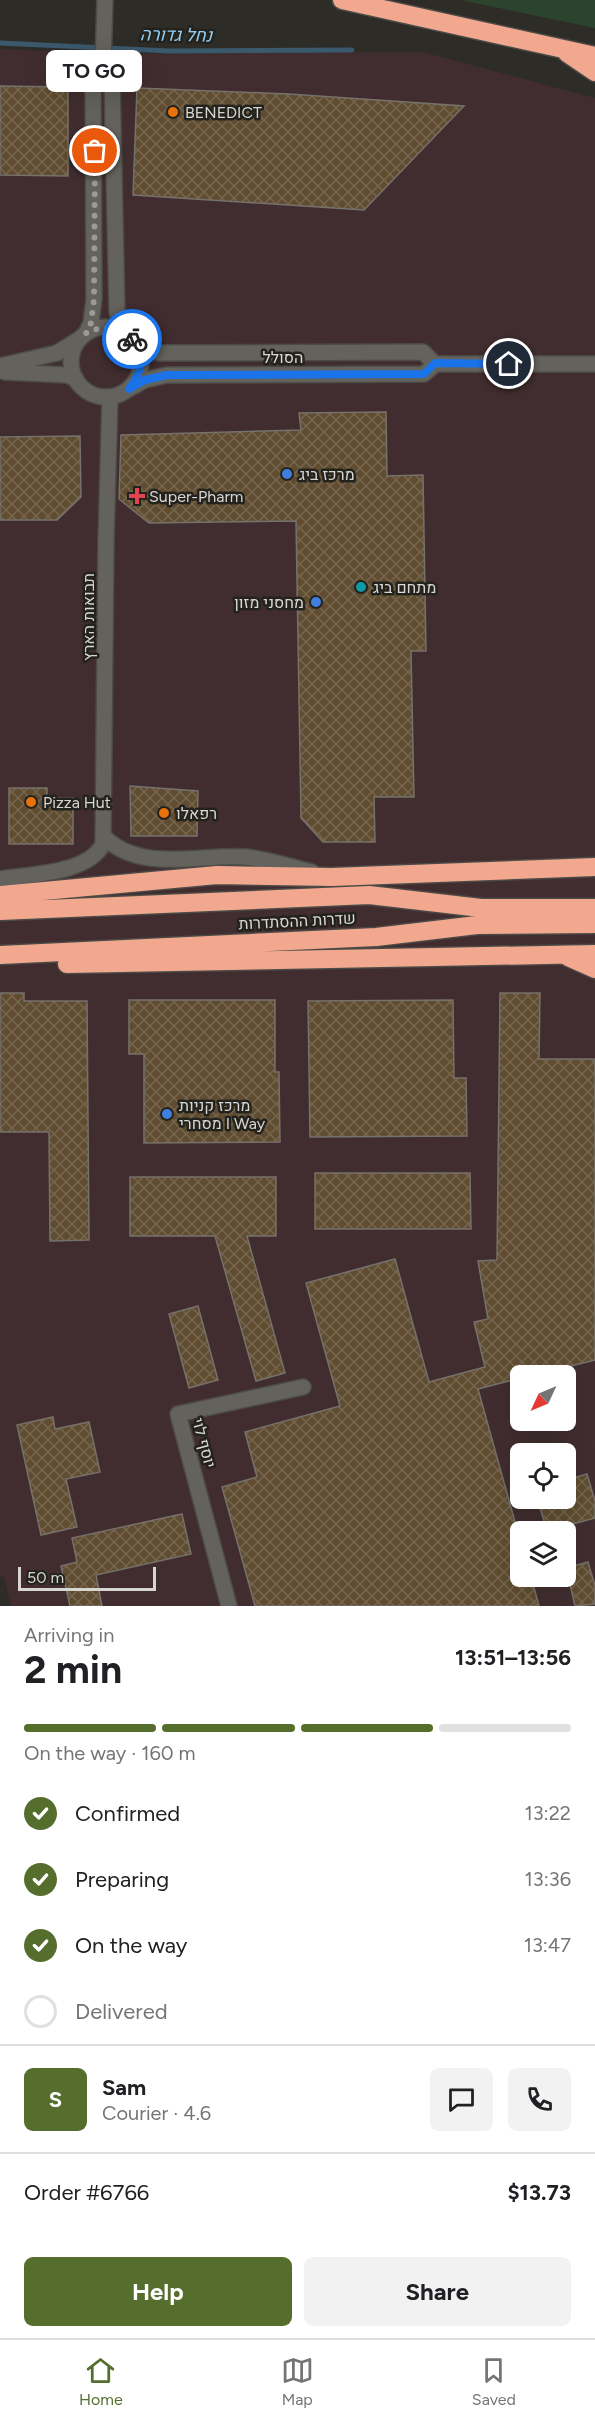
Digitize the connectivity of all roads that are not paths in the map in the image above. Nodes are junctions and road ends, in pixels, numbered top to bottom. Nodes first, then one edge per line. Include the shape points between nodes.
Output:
1 (105, 0) edge
2 (342, 0) edge
3 (556, 46) junction
4 (595, 56) edge
5 (103, 60) junction
6 (595, 72) edge
7 (82, 337) junction
8 (130, 338) junction
9 (435, 363) junction
10 (595, 364) edge
11 (0, 368) edge
12 (76, 379) junction
13 (129, 389) junction
14 (110, 397) junction
15 (104, 837) junction
16 (595, 854) edge
17 (595, 867) edge
18 (574, 868) junction
19 (332, 877) junction
20 (0, 879) edge
21 (0, 895) edge
22 (595, 908) edge
23 (0, 910) edge
24 (595, 924) edge
25 (557, 954) junction
26 (595, 954) edge
27 (0, 956) edge
28 (0, 963) edge
29 (595, 969) edge
30 (303, 1387) dead end
31 (229, 1606) edge

1 - 5 street
2 - 3 highway
3 - 4 highway
3 - 6 highway
5 - 7 street via 93,79 94,299 91,323
5 - 8 street via 112,79 117,312
7 - 8 street via 105,327
7 - 11 street via 57,353
7 - 12 street via 71,360
8 - 9 street, הסולל via 159,354 423,352
8 - 13 street via 141,362 140,372
9 - 10 street, הסולל
9 - 13 street, הסולל via 424,374 167,375
11 - 12 street via 5,372 67,375
12 - 14 street via 90,393
13 - 14 street
14 - 15 street, תבואות הארץ
15 - 19 street via 124,852 147,858 244,857
15 - 20 street via 97,854 86,862
16 - 18 highway
17 - 18 highway
18 - 19 highway
19 - 21 highway via 217,875
22 - 23 highway, שדרות ההסתדרות via 481,908 369,896
24 - 27 highway, שדרות ההסתדרות via 477,925 376,937
25 - 26 highway
25 - 28 highway
25 - 29 highway
30 - 31 street, יוסף לוי via 178,1414

